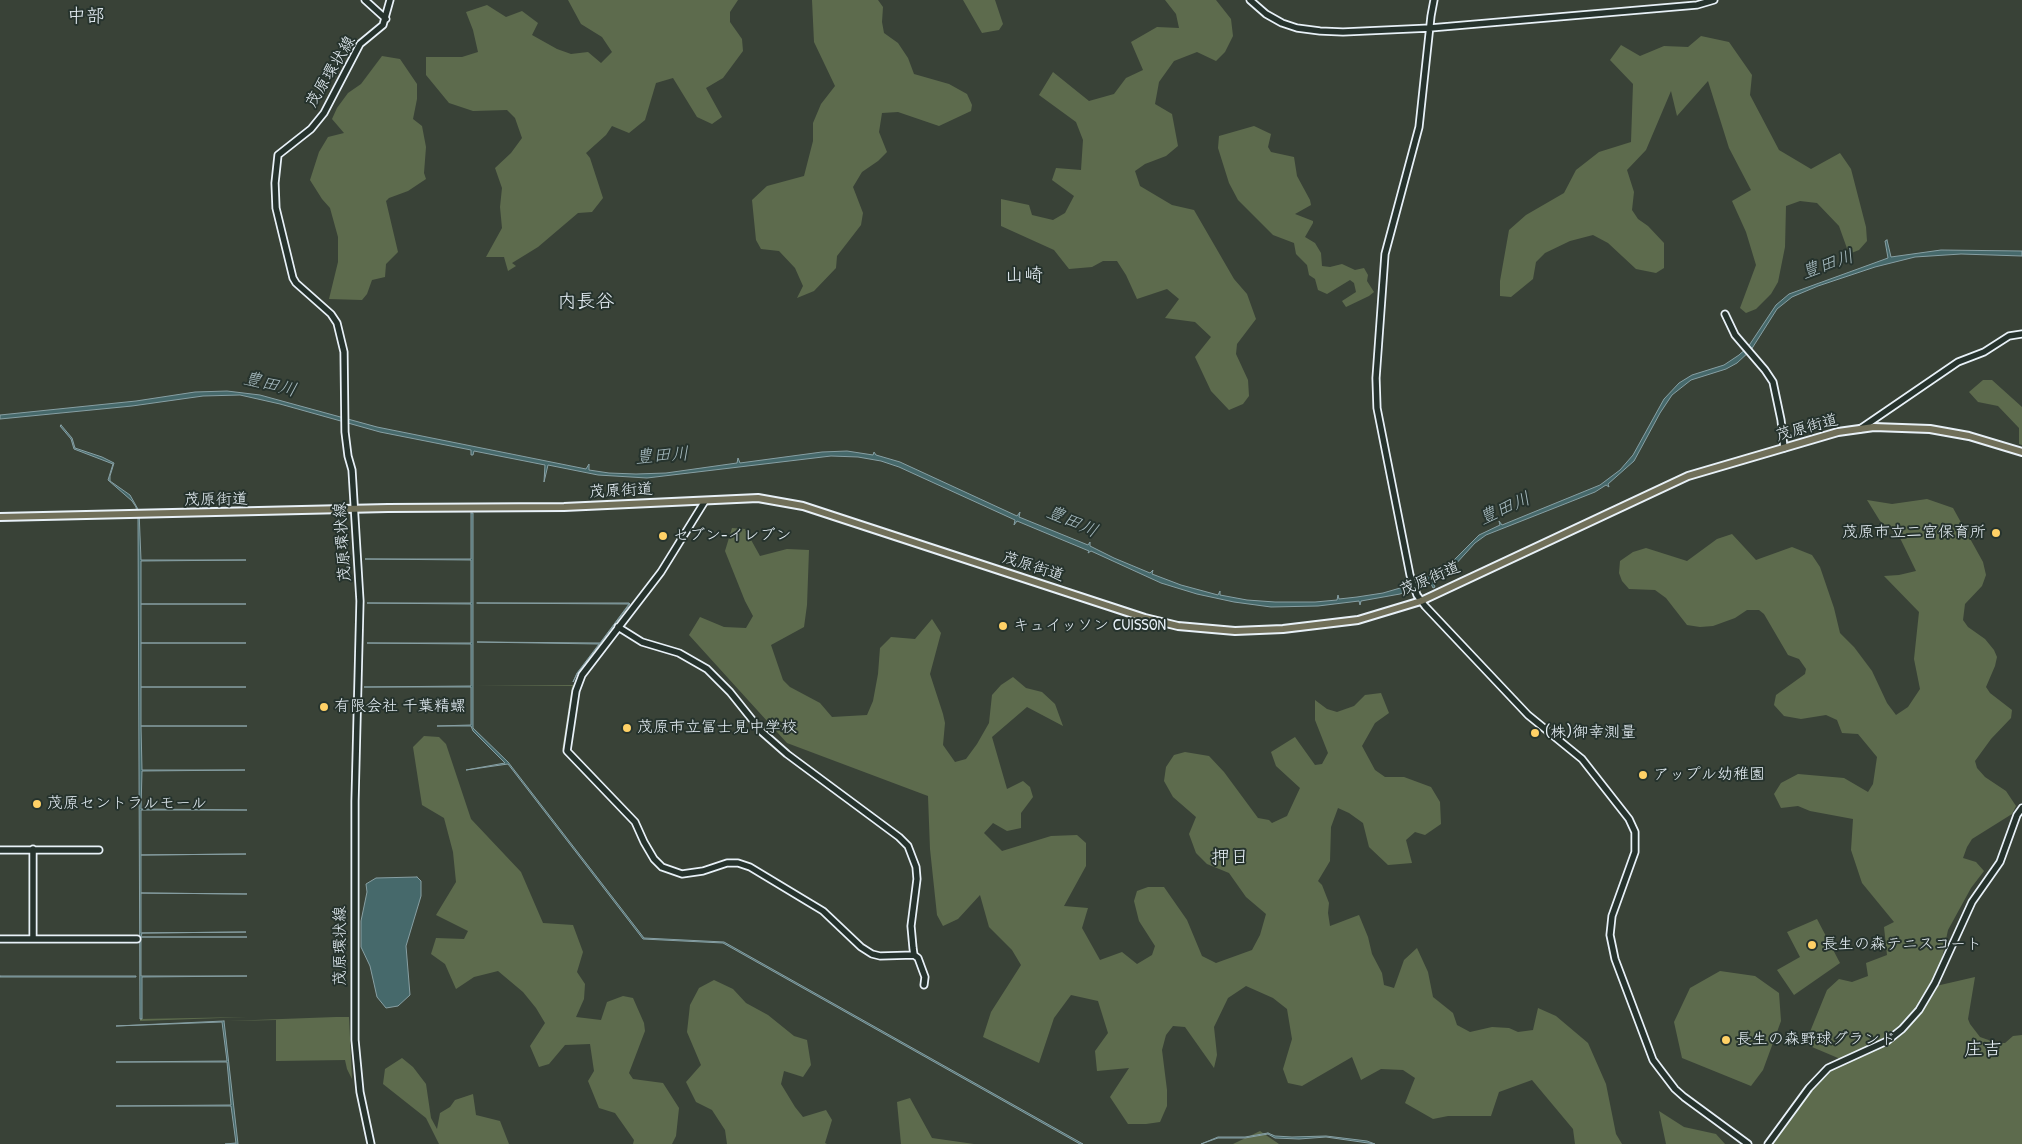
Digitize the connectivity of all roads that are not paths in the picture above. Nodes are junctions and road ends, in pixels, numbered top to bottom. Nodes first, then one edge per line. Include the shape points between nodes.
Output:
1 (365, 0) edge
2 (390, 0) edge
3 (1250, 0) edge
4 (1434, 0) edge
5 (1714, 0) edge
6 (386, 18) junction
7 (1430, 28) junction
8 (1725, 314) dead end
9 (2022, 334) edge
10 (1860, 429) junction
11 (1784, 448) junction
12 (2022, 452) edge
13 (705, 501) junction
14 (354, 510) junction
15 (0, 517) edge
16 (1419, 598) junction
17 (618, 627) junction
18 (2022, 808) edge
19 (33, 849) junction
20 (0, 850) edge
21 (99, 850) dead end
22 (0, 939) edge
23 (33, 939) junction
24 (137, 939) dead end
25 (914, 955) junction
26 (924, 985) dead end
27 (371, 1144) edge
28 (1748, 1144) edge
29 (1768, 1144) edge

1 - 6 street
2 - 6 street, 茂原環状線
3 - 7 street via 1266,14 1297,28 1343,32
4 - 7 street
5 - 7 street via 1697,5
6 - 14 street, 茂原環状線 via 383,25 360,44 324,113 278,156 274,183 276,208 296,284 337,323 344,352 345,431 352,470
7 - 16 street via 1419,127 1385,254 1376,378 1378,408 1410,575
8 - 11 street via 1741,344 1773,382
9 - 10 street via 2009,336 1984,352 1958,362
10 - 11 main road, 茂原街道
10 - 12 main road, 茂原街道 via 1930,429 1970,436
11 - 16 main road, 茂原街道 via 1688,476
13 - 14 main road, 茂原街道
13 - 16 main road, 茂原街道 via 758,498 803,506 1178,626 1235,632 1283,629 1358,620
13 - 17 street via 661,572
14 - 15 main road, 茂原街道
14 - 27 street, 茂原環状線 via 360,615 355,801 355,1040 360,1092
16 - 28 street via 1528,715 1582,759 1629,819 1634,832 1635,852 1612,916 1610,935 1615,959 1653,1060 1684,1097
17 - 25 street via 642,642 679,653 707,669 762,732 908,846 917,879 911,926
17 - 25 street via 588,665 578,684 567,750 636,822 654,859 662,867 682,874 727,863 750,867 823,911 861,948 872,954
18 - 29 street via 2000,862 1972,902 1919,1010 1887,1041 1828,1068 1808,1088
19 - 20 street
19 - 21 street
19 - 23 street
22 - 23 street
23 - 24 street
25 - 26 street via 925,977

